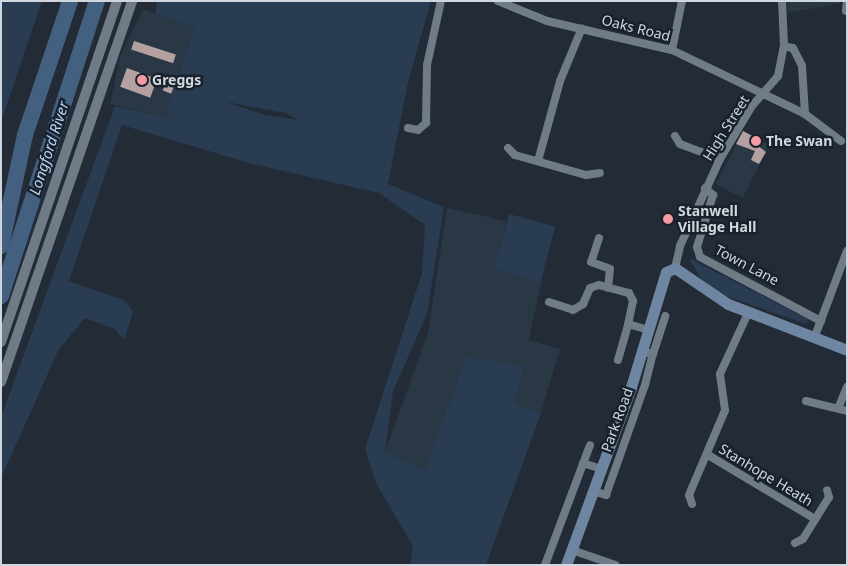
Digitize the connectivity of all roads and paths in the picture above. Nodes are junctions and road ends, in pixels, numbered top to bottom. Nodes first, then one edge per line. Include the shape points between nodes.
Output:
1 (117, 1) edge
2 (132, 1) edge
3 (441, 1) edge
4 (498, 1) edge
5 (682, 1) edge
6 (782, 1) edge
7 (847, 1) edge
8 (846, 11) edge
9 (582, 28) junction
10 (784, 46) junction
11 (672, 50) junction
12 (762, 95) junction
13 (805, 114) junction
14 (408, 128) dead end
15 (675, 136) dead end
16 (841, 141) dead end
17 (508, 148) dead end
18 (720, 159) junction
19 (538, 161) junction
20 (600, 173) dead end
21 (705, 188) junction
22 (599, 238) dead end
23 (847, 251) edge
24 (675, 268) junction
25 (608, 288) junction
26 (549, 302) dead end
27 (749, 311) junction
28 (665, 316) dead end
29 (821, 321) junction
30 (628, 324) junction
31 (646, 329) junction
32 (815, 336) junction
33 (1, 342) edge
34 (847, 350) edge
35 (641, 351) junction
36 (653, 354) junction
37 (618, 360) dead end
38 (1, 382) edge
39 (847, 387) edge
40 (806, 401) dead end
41 (839, 406) junction
42 (847, 411) edge
43 (590, 445) dead end
44 (708, 455) junction
45 (583, 463) junction
46 (602, 469) junction
47 (827, 490) dead end
48 (593, 491) junction
49 (692, 504) dead end
50 (815, 519) junction
51 (795, 543) dead end
52 (572, 550) junction
53 (545, 565) edge
54 (566, 565) edge
55 (615, 565) edge

1 - 33 street
2 - 38 street
3 - 14 street via 427,65 426,123 418,130
4 - 9 street, Oaks Road via 528,16
5 - 11 street
6 - 10 street, High Street
7 - 8 street
9 - 11 street, Oaks Road
9 - 19 street via 560,81
10 - 12 street, High Street via 778,76
10 - 13 street via 793,48 802,66
11 - 12 street, Oaks Road via 746,82
12 - 13 street, Oaks Road
12 - 18 street, High Street
13 - 16 street, Oaks Road
15 - 18 street via 680,144
17 - 19 street
18 - 21 street, High Street
19 - 20 street via 586,176
21 - 24 street, High Street via 680,246
21 - 29 street, Town Lane via 713,195 697,247 700,257
22 - 25 street via 591,262 610,269
23 - 29 street
24 - 27 main road via 712,295
24 - 31 main road, Park Road via 661,282
25 - 26 street via 590,288 584,304 573,310
25 - 30 street via 629,293 633,301
27 - 32 main road
27 - 44 street, Stanhope Heath via 720,374 725,410
28 - 36 street
29 - 32 street
30 - 31 street
30 - 37 street
31 - 35 main road, Park Road
32 - 34 main road
35 - 36 street
35 - 46 main road, Park Road
36 - 48 street, Park Road via 606,495
39 - 41 street
40 - 41 street
41 - 42 street
43 - 45 street, Park Road
44 - 49 street via 689,495
44 - 50 street, Stanhope Heath
45 - 46 street, Park Road
45 - 53 street, Park Road
46 - 48 main road, Park Road
47 - 50 street via 829,497
48 - 52 main road, Park Road
50 - 51 street via 803,539
52 - 54 main road, Park Road
52 - 55 street

